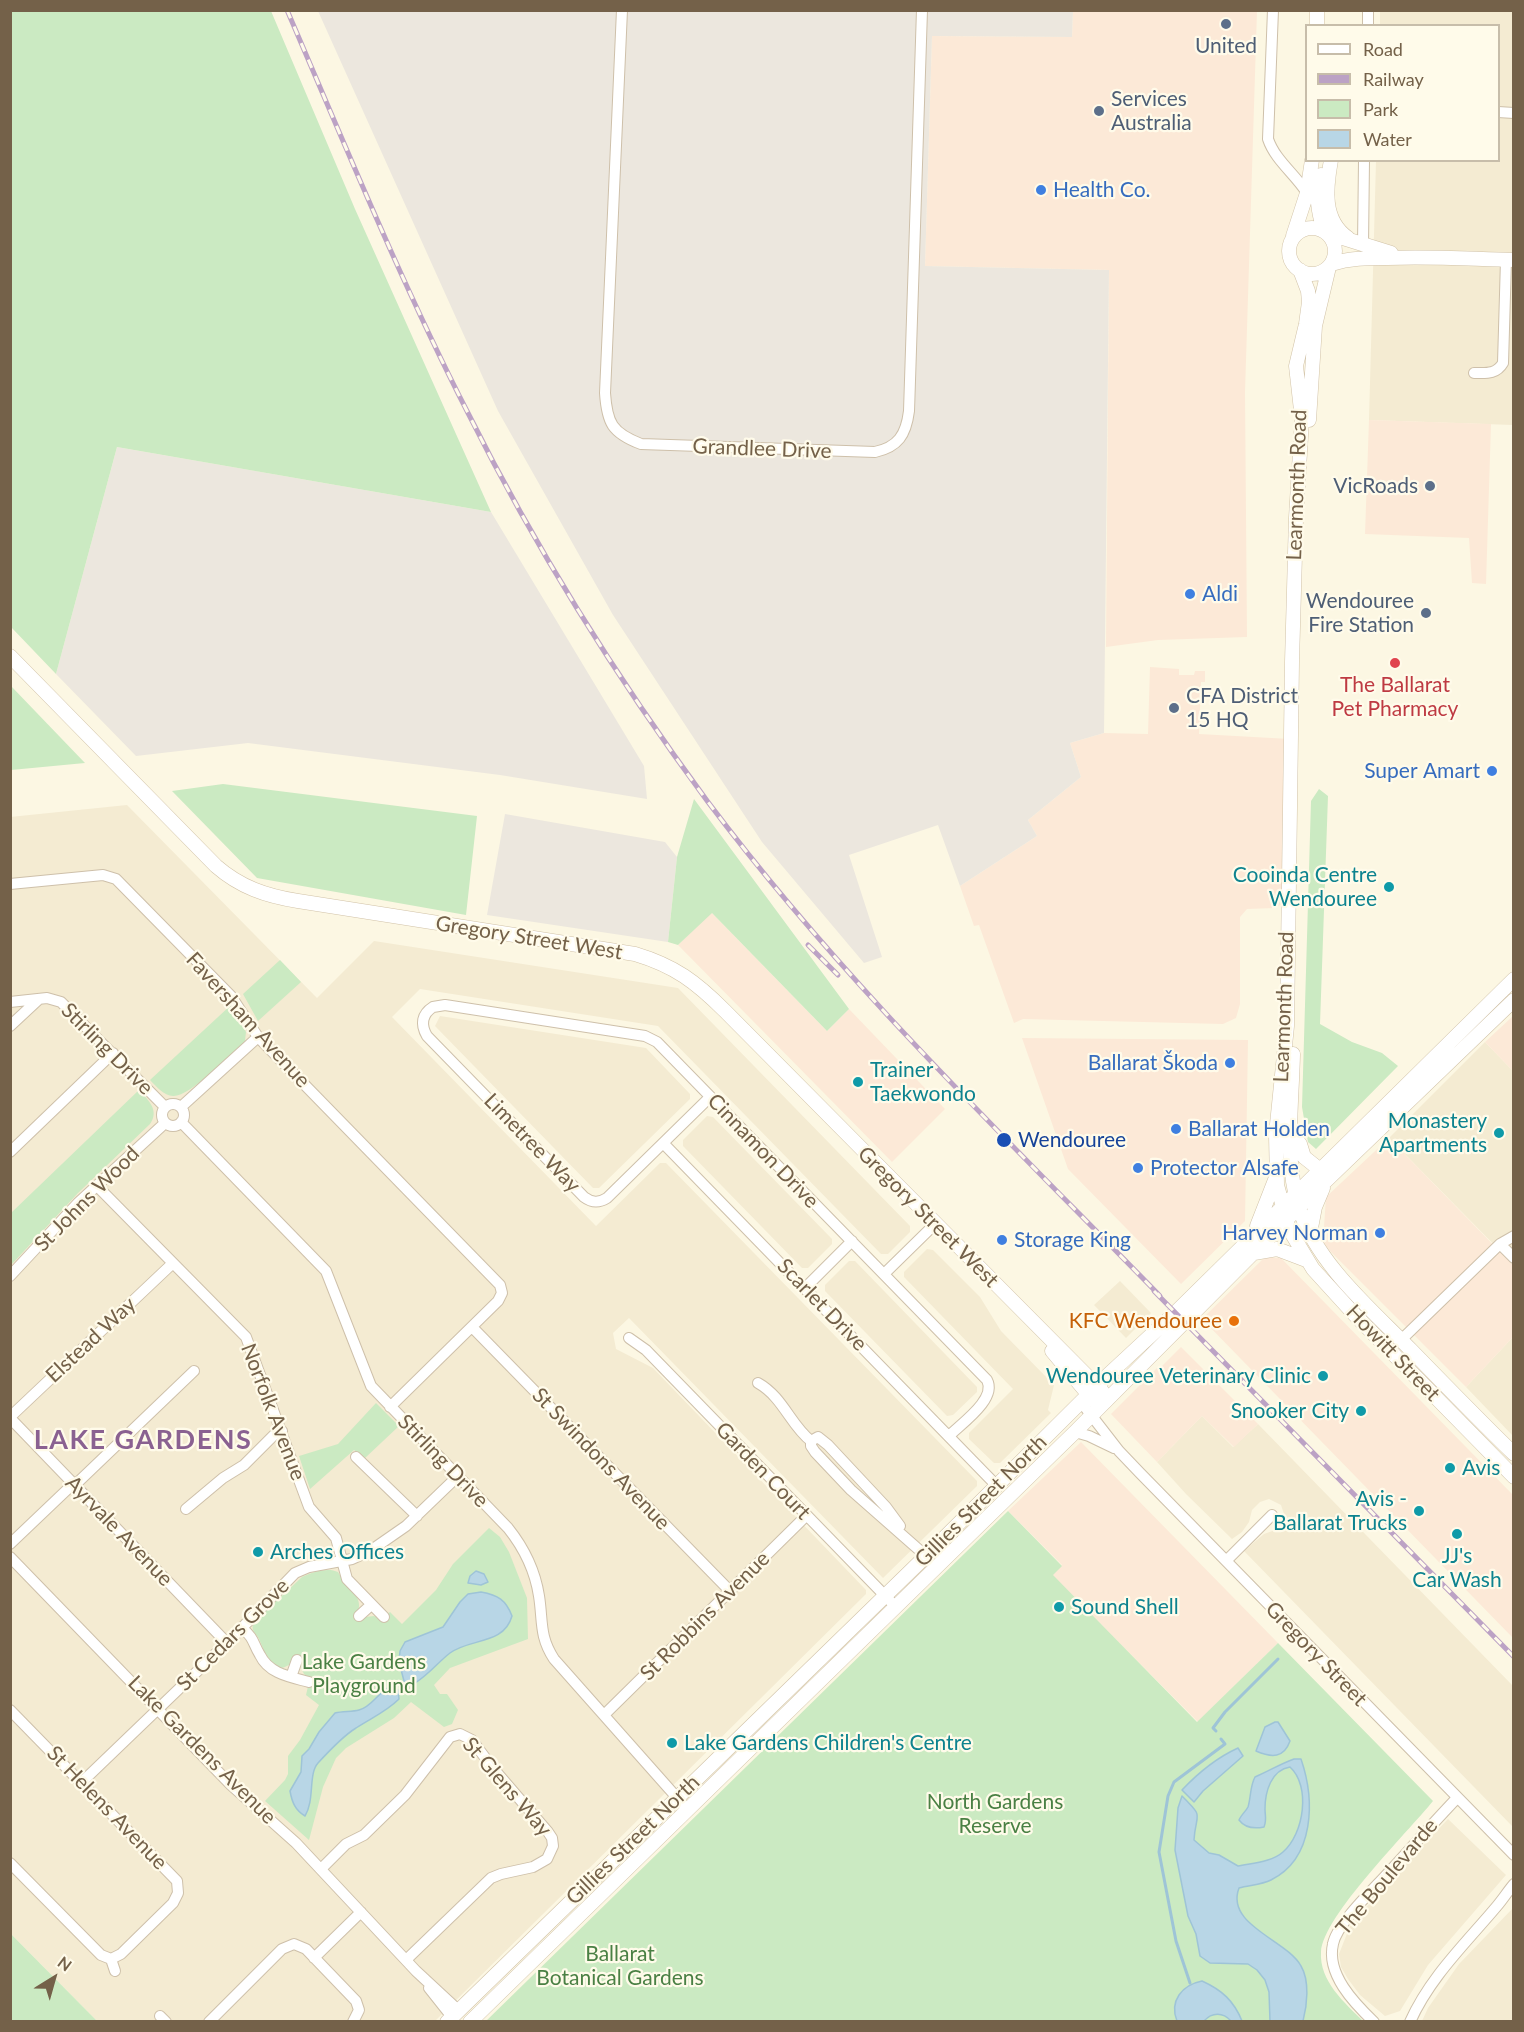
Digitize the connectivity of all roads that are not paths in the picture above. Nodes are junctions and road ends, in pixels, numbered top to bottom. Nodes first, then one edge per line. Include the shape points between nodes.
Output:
1 (622, 10) edge
2 (922, 10) edge
3 (1273, 10) edge
4 (1312, 162) edge
5 (1323, 162) edge
6 (1331, 162) edge
7 (1364, 162) edge
8 (1307, 193) junction
9 (1326, 232) junction
10 (1293, 236) junction
11 (1357, 242) junction
12 (1414, 257) junction
13 (1510, 260) edge
14 (1330, 265) junction
15 (1300, 270) junction
16 (1474, 373) dead end
17 (10, 656) edge
18 (1294, 748) junction
19 (10, 884) edge
20 (1291, 921) junction
21 (1514, 979) edge
22 (39, 999) junction
23 (1514, 1000) edge
24 (10, 1002) edge
25 (425, 1015) joint
26 (10, 1026) edge
27 (258, 1037) junction
28 (113, 1053) junction
29 (710, 1097) junction
30 (165, 1107) junction
31 (181, 1107) junction
32 (181, 1122) junction
33 (165, 1123) junction
34 (1291, 1134) junction
35 (663, 1143) junction
36 (10, 1152) edge
37 (1323, 1175) junction
38 (1276, 1178) junction
39 (97, 1186) junction
40 (1295, 1193) junction
41 (1282, 1206) junction
42 (1299, 1207) junction
43 (1286, 1221) junction
44 (935, 1224) junction
45 (1255, 1232) junction
46 (1310, 1233) junction
47 (1514, 1236) edge
48 (852, 1241) junction
49 (1500, 1244) junction
50 (1253, 1253) junction
51 (1514, 1258) edge
52 (1306, 1260) junction
53 (173, 1263) junction
54 (884, 1274) junction
55 (10, 1276) edge
56 (805, 1288) junction
57 (472, 1327) junction
58 (629, 1338) dead end
59 (1401, 1340) junction
60 (1390, 1351) junction
61 (194, 1371) dead end
62 (758, 1383) dead end
63 (1089, 1394) junction
64 (390, 1407) junction
65 (1100, 1407) junction
66 (10, 1418) edge
67 (282, 1431) junction
68 (1074, 1432) junction
69 (1491, 1432) junction
70 (949, 1436) junction
71 (811, 1441) junction
72 (1480, 1443) junction
73 (828, 1445) junction
74 (1119, 1451) junction
75 (1514, 1454) edge
76 (818, 1455) junction
77 (356, 1457) dead end
78 (981, 1468) junction
79 (1009, 1474) junction
80 (458, 1476) junction
81 (858, 1476) junction
82 (1514, 1477) edge
83 (74, 1484) junction
84 (847, 1486) junction
85 (997, 1486) junction
86 (186, 1509) dead end
87 (1272, 1515) dead end
88 (417, 1516) junction
89 (806, 1516) junction
90 (913, 1543) junction
91 (10, 1544) edge
92 (926, 1556) junction
93 (10, 1557) edge
94 (1226, 1561) junction
95 (342, 1562) junction
96 (730, 1591) junction
97 (885, 1596) junction
98 (371, 1605) junction
99 (895, 1606) junction
100 (359, 1617) dead end
101 (384, 1617) dead end
102 (242, 1628) junction
103 (227, 1643) junction
104 (297, 1660) dead end
105 (291, 1677) junction
106 (309, 1682) dead end
107 (159, 1709) junction
108 (10, 1710) edge
109 (604, 1715) junction
110 (82, 1782) junction
111 (677, 1797) junction
112 (1456, 1797) junction
113 (687, 1809) junction
114 (1514, 1855) edge
115 (10, 1863) edge
116 (321, 1869) junction
117 (1514, 1884) edge
118 (1514, 1891) edge
119 (1498, 1905) junction
120 (361, 1912) junction
121 (314, 1958) junction
122 (111, 1959) junction
123 (406, 1960) junction
124 (115, 1971) dead end
125 (456, 2018) edge
126 (209, 2022) edge
127 (353, 2022) edge
128 (470, 2022) edge
129 (1374, 2022) edge
130 (1410, 2022) edge

1 - 2 street, Grandlee Drive via 606,393 610,423 621,435 641,444 875,452 896,444 906,427 909,411
3 - 8 street via 1268,139
4 - 8 main road
5 - 9 main road via 1316,190 1318,212
6 - 11 main road via 1328,207 1339,230
7 - 11 street
8 - 10 main road
9 - 10 main road via 1308,228
9 - 11 main road
9 - 14 main road via 1335,246
10 - 15 main road via 1290,256
11 - 12 main road
12 - 13 main road
12 - 14 main road via 1355,258
13 - 16 street via 1503,363 1493,372
14 - 15 main road via 1316,273
14 - 18 main road, Learmonth Road via 1315,326 1306,438
15 - 18 main road, Learmonth Road via 1309,302 1296,366 1302,420 1296,518
17 - 44 main road, Gregory Street West via 216,866 255,891 298,902 635,954 677,970 706,992
18 - 20 main road, Learmonth Road
19 - 27 street, Faversham Avenue via 103,875 114,878 227,992
20 - 34 main road, Learmonth Road
20 - 38 main road, Learmonth Road
21 - 37 main road, Gillies Street North
22 - 24 street, Stirling Drive
22 - 26 street
22 - 28 street, Stirling Drive via 63,1003
23 - 37 main road, Gillies Street North
25 - 29 street, Cinnamon Drive via 433,1006 445,1005 645,1036 657,1042
25 - 35 street, Limetree Way via 423,1027 427,1036 587,1199 605,1199
27 - 31 street
27 - 57 street, Faversham Avenue via 495,1280 502,1291 499,1300
28 - 30 street, Stirling Drive
28 - 36 street
29 - 35 street, Limetree Way
29 - 48 street, Cinnamon Drive
30 - 31 street
30 - 33 street
31 - 32 street
32 - 33 street via 171,1126
32 - 64 street, Stirling Drive via 326,1271 368,1381
33 - 39 street, St Johns Wood
34 - 37 main road via 1304,1156
34 - 40 main road, Learmonth Road
35 - 56 street, Scarlet Drive
37 - 40 main road, Gillies Street North
37 - 42 main road, Gillies Street North
37 - 46 main road
38 - 41 main road, Learmonth Road
38 - 45 main road
39 - 53 street, Norfolk Avenue
39 - 55 street, St Johns Wood
40 - 41 main road, Gillies Street North
40 - 42 main road, Learmonth Road
41 - 43 main road, Learmonth Road
41 - 45 main road, Gillies Street North
42 - 43 main road, Gillies Street North
42 - 46 main road, Howitt Street
43 - 50 main road, Gillies Street North
43 - 52 main road, Howitt Street
44 - 54 street
44 - 63 main road, Gregory Street West via 1008,1298
45 - 63 main road, Gillies Street North
46 - 59 main road, Howitt Street via 1323,1256
47 - 49 street
48 - 54 street, Cinnamon Drive
48 - 56 street
49 - 51 street
49 - 59 street
50 - 52 main road via 1277,1249
50 - 65 main road, Gillies Street North
52 - 60 main road, Howitt Street
53 - 66 street, Elstead Way
53 - 67 street, Norfolk Avenue via 246,1337
54 - 70 street, Cinnamon Drive via 988,1382 987,1398
56 - 70 street, Scarlet Drive
57 - 64 street
57 - 96 street, St Swindons Avenue
58 - 89 street, Garden Court via 646,1350
59 - 60 main road
59 - 69 main road, Howitt Street
60 - 72 main road, Howitt Street
61 - 83 street
62 - 71 street via 774,1395
63 - 65 main road, Gregory Street West
63 - 79 main road, Gillies Street North
64 - 80 street, Stirling Drive
65 - 68 main road, Gillies Street North
65 - 74 street, Gregory Street
66 - 83 street, Ayrvale Avenue
67 - 86 street
67 - 95 street, Norfolk Avenue via 309,1507 336,1538
68 - 74 street, Gregory Street
68 - 99 main road, Gillies Street North
69 - 72 main road
69 - 75 main road, Howitt Street
70 - 78 street, Scarlet Drive
71 - 73 street via 818,1437
71 - 76 street
72 - 82 main road, Howitt Street
73 - 76 street
73 - 81 street
74 - 94 street, Gregory Street
76 - 84 street
77 - 88 street
78 - 79 street via 993,1474
78 - 85 street, Scarlet Drive
79 - 85 main road, Gillies Street North
80 - 88 street, St Cedars Grove
80 - 109 street, Stirling Drive via 522,1547 537,1583 546,1646
81 - 84 street
81 - 90 street
83 - 91 street
83 - 103 street, Ayrvale Avenue
84 - 90 street
85 - 92 main road, Gillies Street North
87 - 94 street
88 - 95 street, St Cedars Grove via 370,1551
89 - 96 street, St Robbins Avenue
89 - 97 street, Garden Court
90 - 92 street
92 - 97 main road, Gillies Street North
93 - 107 street, Lake Gardens Avenue
94 - 112 street, Gregory Street
95 - 98 street, Norfolk Avenue via 347,1579
95 - 102 street, St Cedars Grove via 295,1573
96 - 109 street, St Robbins Avenue
97 - 99 street, Garden Court
97 - 111 main road, Gillies Street North
98 - 100 street
98 - 101 street, Norfolk Avenue
99 - 113 main road, Gillies Street North
102 - 103 street, St Cedars Grove
102 - 105 street via 252,1637 267,1665
103 - 107 street, St Cedars Grove
104 - 105 street
105 - 106 street
107 - 110 street, St Cedars Grove
107 - 116 street, Lake Gardens Avenue via 242,1796
108 - 110 street, St Helens Avenue
109 - 111 street, Stirling Drive
110 - 122 street, St Helens Avenue via 172,1875 178,1886 173,1903
111 - 113 street, Stirling Drive
111 - 125 main road, Gillies Street North
112 - 114 street, Gregory Street
112 - 129 street, The Boulevarde via 1335,1936 1335,1971
113 - 128 main road, Gillies Street North
115 - 122 street via 100,1955
116 - 120 street, Lake Gardens Avenue
116 - 123 street, St Glens Way via 405,1795 449,1738 460,1734 472,1740 548,1832 552,1849 537,1866 491,1878
117 - 119 street
118 - 119 street
119 - 130 street via 1445,1966
120 - 121 street
120 - 123 street, Lake Gardens Avenue
121 - 126 street via 298,1945 286,1947
121 - 127 street via 357,2004 358,2015
122 - 124 street
123 - 125 street, Lake Gardens Avenue

